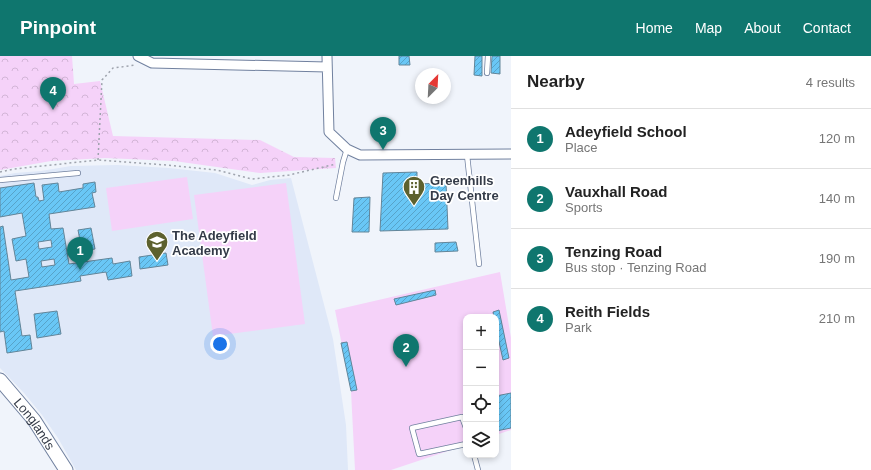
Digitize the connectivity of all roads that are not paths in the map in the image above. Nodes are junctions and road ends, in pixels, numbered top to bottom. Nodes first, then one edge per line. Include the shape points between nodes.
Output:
1 (138, 56) edge
2 (327, 56) edge
3 (488, 56) edge
4 (327, 67) junction
5 (487, 73) dead end
6 (347, 149) junction
7 (511, 154) edge
8 (467, 155) junction
9 (78, 173) dead end
10 (0, 180) edge
11 (336, 198) dead end
12 (479, 264) dead end
13 (0, 380) edge
14 (464, 422) edge
15 (463, 445) edge
16 (475, 458) edge
17 (66, 470) edge
18 (478, 470) edge

1 - 4 street via 152,63
2 - 4 street
3 - 5 lane
4 - 6 street via 329,132
6 - 8 street via 360,155
6 - 11 lane
7 - 8 street
8 - 12 lane
9 - 10 lane
13 - 17 street, Longlands via 34,420
14 - 15 lane via 462,417 412,428 419,454
16 - 18 lane

